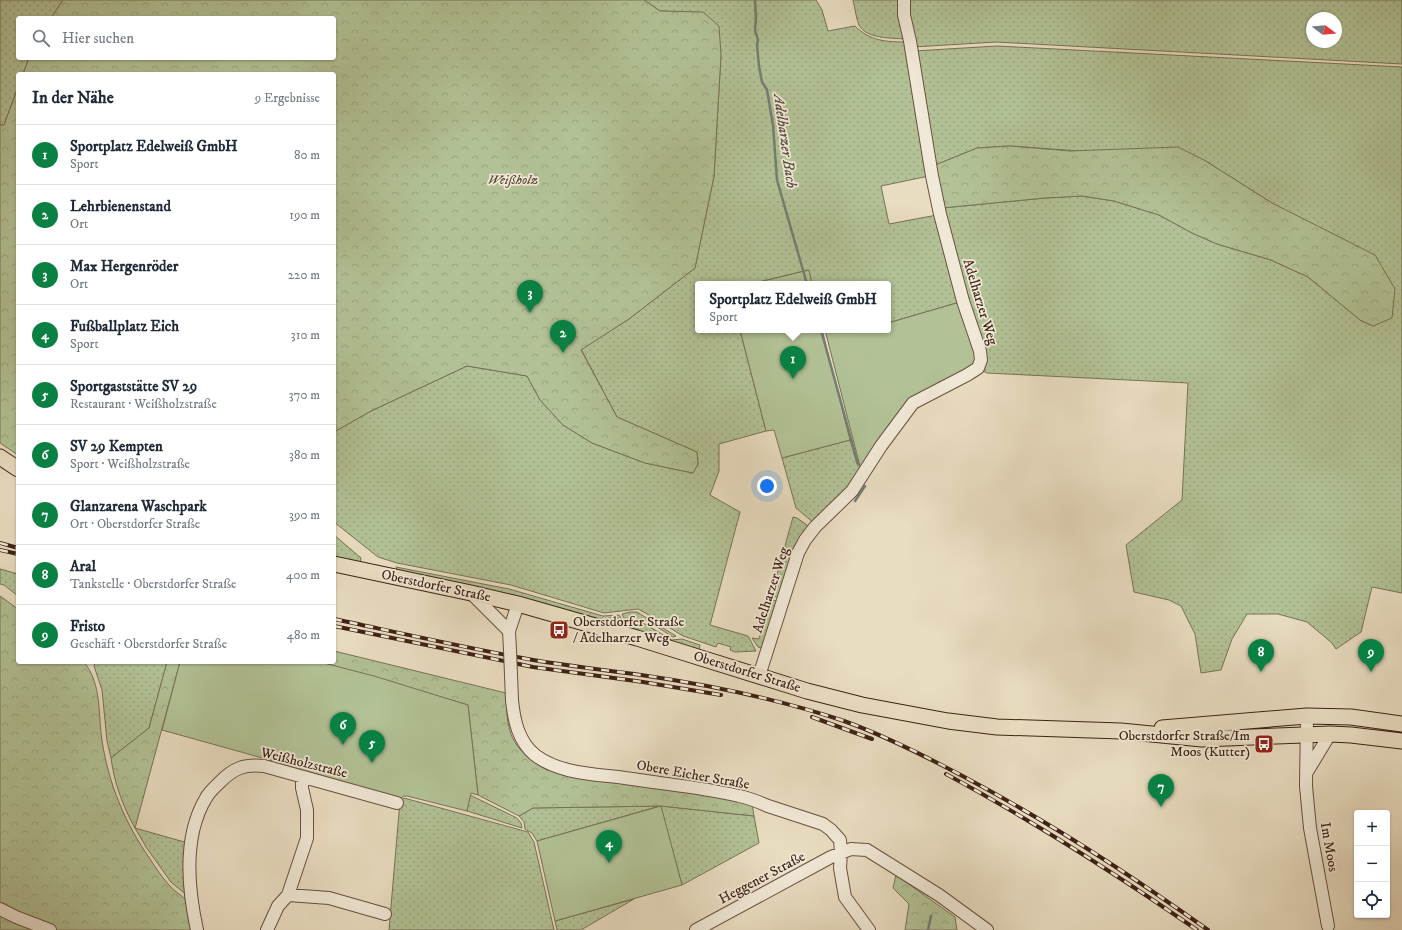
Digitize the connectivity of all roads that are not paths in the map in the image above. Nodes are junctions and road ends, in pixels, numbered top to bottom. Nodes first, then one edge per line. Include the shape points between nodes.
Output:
1 (904, 0) edge
2 (0, 457) edge
3 (16, 468) edge
4 (336, 564) edge
5 (472, 593) junction
6 (518, 604) junction
7 (509, 631) junction
8 (759, 676) junction
9 (1307, 716) junction
10 (1402, 724) edge
11 (1121, 731) junction
12 (1330, 734) junction
13 (1306, 736) junction
14 (1402, 741) edge
15 (1306, 773) junction
16 (302, 777) junction
17 (397, 803) dead end
18 (841, 852) junction
19 (288, 895) junction
20 (0, 909) edge
21 (385, 914) dead end
22 (1328, 926) dead end
23 (50, 930) edge
24 (197, 930) edge
25 (268, 930) edge
26 (696, 930) edge
27 (869, 930) edge
28 (987, 930) edge

1 - 8 street, Adelharzer Weg via 904,15 940,214 981,360 978,368 967,375 913,403 852,491 814,527 798,553
2 - 3 main road
4 - 5 main road, Oberstdorfer Straße
5 - 6 main road, Oberstdorfer Straße
5 - 7 street
6 - 7 street, Obere Eicher Straße
6 - 8 main road, Oberstdorfer Straße
7 - 18 street, Obere Eicher Straße, bridge via 514,722 527,748 549,764 577,772 740,796 823,824 840,840
8 - 11 main road, Oberstdorfer Straße via 862,705 963,723 997,727
9 - 10 main road, Oberstdorfer Straße via 1351,717
9 - 11 main road, Oberstdorfer Straße
9 - 13 street, Im Moos
11 - 13 main road, Oberstdorfer Straße via 1202,739
12 - 13 main road, Oberstdorfer Straße
12 - 14 main road, Oberstdorfer Straße
12 - 15 street
13 - 15 street, Im Moos
15 - 22 street, Im Moos via 1310,828
16 - 17 street, Weißholzstraße
16 - 19 street via 307,810 307,838
16 - 24 street, Weißholzstraße via 251,764 225,776 206,797 193,828 190,846 190,878
18 - 26 street, Heggener Straße
18 - 27 street, Obere Eicher Straße via 840,868 845,897
18 - 28 street via 851,848 867,850 939,895
19 - 21 street via 325,897
19 - 25 street via 278,906
20 - 23 street

